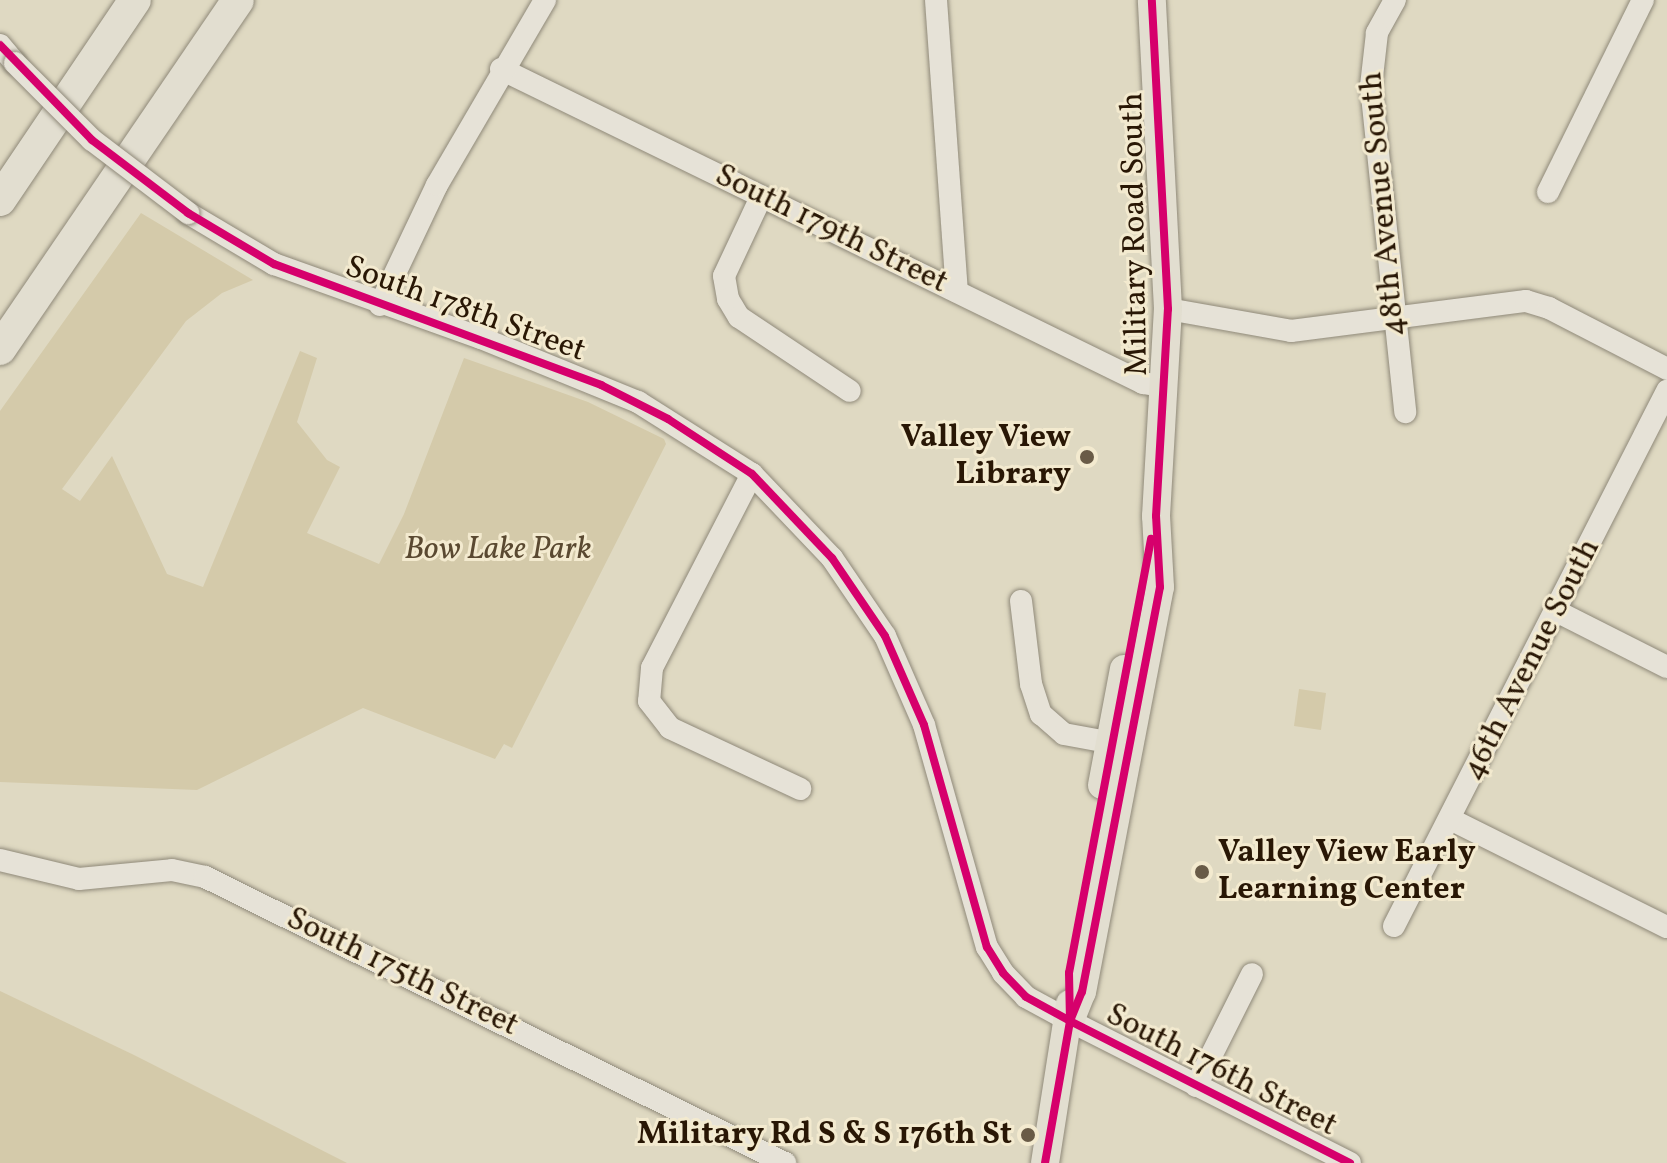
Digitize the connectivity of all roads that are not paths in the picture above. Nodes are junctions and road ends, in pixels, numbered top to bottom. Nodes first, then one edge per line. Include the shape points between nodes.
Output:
1 (135, 0) edge
2 (238, 0) edge
3 (545, 0) edge
4 (936, 0) edge
5 (1152, 0) edge
6 (1395, 0) edge
7 (1643, 0) edge
8 (0, 45) edge
9 (501, 69) junction
10 (1548, 192) dead end
11 (761, 197) junction
12 (0, 200) edge
13 (957, 291) junction
14 (380, 305) junction
15 (1168, 309) junction
16 (1392, 315) junction
17 (0, 349) edge
18 (1667, 369) edge
19 (1163, 386) junction
20 (850, 391) dead end
21 (1667, 391) edge
22 (1405, 412) dead end
23 (752, 474) junction
24 (1021, 601) dead end
25 (1556, 611) junction
26 (1667, 667) edge
27 (1119, 744) junction
28 (800, 789) dead end
29 (1452, 820) junction
30 (0, 860) edge
31 (1394, 926) dead end
32 (1667, 927) edge
33 (1252, 974) dead end
34 (1070, 1021) junction
35 (1196, 1086) junction
36 (785, 1163) edge
37 (1045, 1163) edge
38 (1350, 1163) edge

1 - 12 highway
2 - 17 highway
3 - 9 street
4 - 13 street
5 - 15 main road, Military Road South
6 - 16 street, 48th Avenue South via 1377,33 1371,86
7 - 10 street
8 - 14 street, South 178th Street, bridge via 92,140 188,213 274,264
9 - 11 street, South 179th Street
9 - 14 street
11 - 13 street, South 179th Street
11 - 20 street via 724,276 728,299 739,317
13 - 19 street, South 179th Street via 1143,383
14 - 23 street, South 178th Street via 601,385 668,419
15 - 16 street via 1291,331 1363,325
15 - 19 main road, Military Road South
16 - 18 street via 1526,301
16 - 22 street, 48th Avenue South
19 - 27 main road, Military Road South via 1156,516 1160,587
21 - 25 street, 46th Avenue South
23 - 28 street via 652,668 649,701 670,728
23 - 34 street, South 178th Street via 832,558 885,636 924,725 987,947 1026,997
24 - 27 street via 1031,684 1041,714 1064,734
25 - 26 street
25 - 29 street, 46th Avenue South
27 - 34 main road, Military Road South via 1082,992
29 - 31 street, 46th Avenue South
29 - 32 street
30 - 36 street, South 175th Street via 79,879 172,870 205,877
33 - 35 street
34 - 35 street, South 176th Street
34 - 37 main road, Military Road South
35 - 38 street, South 176th Street

